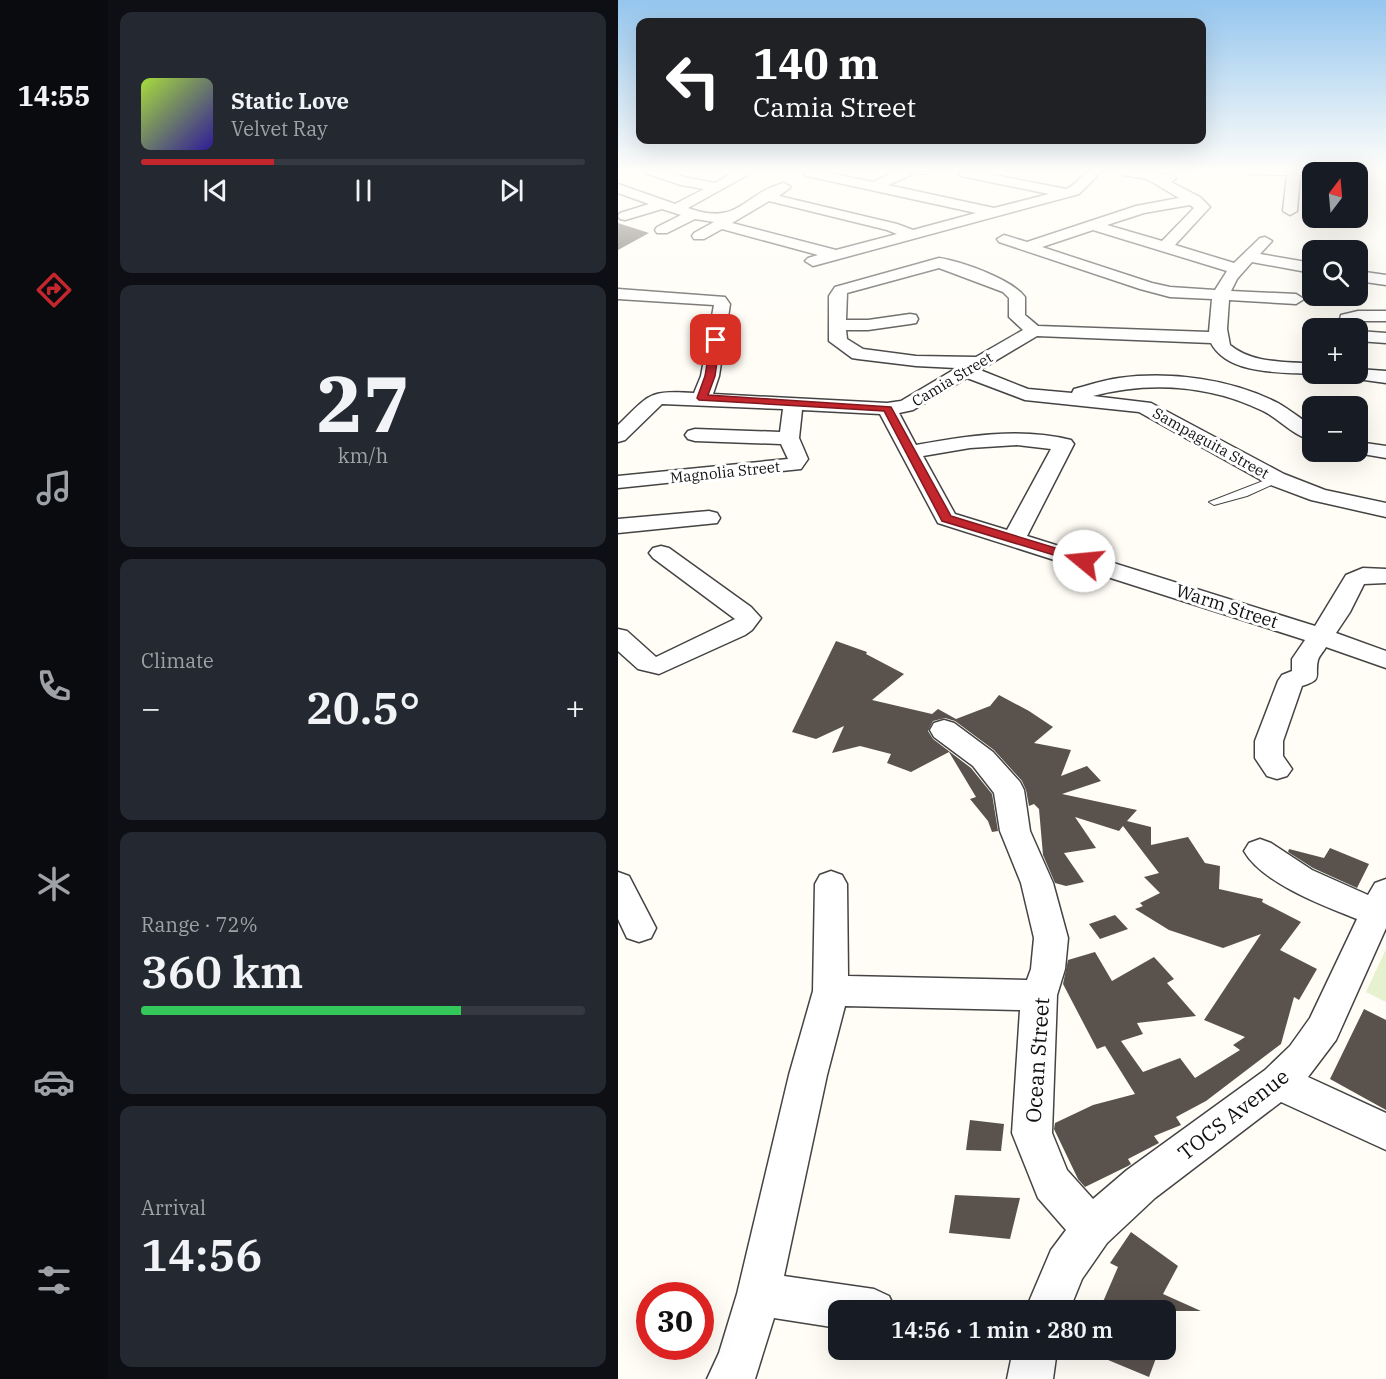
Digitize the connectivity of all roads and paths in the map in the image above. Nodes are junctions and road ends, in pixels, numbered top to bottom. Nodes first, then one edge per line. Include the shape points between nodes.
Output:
1 (702, 234) edge
2 (767, 234) edge
3 (1065, 234) edge
4 (1124, 234) edge
5 (1177, 234) edge
6 (913, 235) edge
7 (699, 236) dead end
8 (1004, 238) dead end
9 (1265, 241) dead end
10 (1029, 246) junction
11 (1165, 247) junction
12 (836, 255) junction
13 (813, 261) dead end
14 (1243, 263) junction
15 (1302, 267) edge
16 (1368, 277) edge
17 (1386, 280) edge
18 (618, 294) edge
19 (1220, 294) junction
20 (1296, 299) dead end
21 (1386, 316) edge
22 (1355, 318) edge
23 (910, 319) dead end
24 (839, 325) junction
25 (1034, 331) junction
26 (1368, 337) edge
27 (1218, 338) junction
28 (1386, 339) edge
29 (972, 366) junction
30 (1302, 368) edge
31 (1368, 375) edge
32 (1386, 376) edge
33 (702, 398) junction
34 (1061, 398) junction
35 (793, 404) junction
36 (887, 409) junction
37 (1302, 429) edge
38 (695, 435) dead end
39 (618, 436) edge
40 (789, 438) junction
41 (1368, 449) edge
42 (909, 452) junction
43 (1386, 452) edge
44 (1276, 479) junction
45 (618, 482) edge
46 (1214, 502) dead end
47 (1386, 510) edge
48 (709, 518) dead end
49 (618, 526) edge
50 (1013, 540) junction
51 (661, 554) dead end
52 (1386, 576) edge
53 (1320, 636) junction
54 (621, 645) edge
55 (1386, 660) edge
56 (944, 730) dead end
57 (1277, 770) dead end
58 (1260, 851) dead end
59 (831, 884) dead end
60 (618, 885) edge
61 (1381, 902) edge
62 (639, 928) dead end
63 (831, 992) junction
64 (1039, 995) junction
65 (1278, 1082) junction
66 (1386, 1132) edge
67 (1092, 1228) junction
68 (759, 1294) junction
69 (1052, 1300) edge
70 (828, 1304) edge
71 (1033, 1360) edge
72 (730, 1379) edge
73 (1030, 1379) edge

1 - 7 street
2 - 12 street
3 - 10 street
4 - 11 street
5 - 11 street
6 - 12 street
8 - 10 street
9 - 14 street
10 - 19 street via 1146,286 1170,292
11 - 14 street
12 - 13 street
14 - 15 street
14 - 19 street
16 - 17 street
18 - 33 street via 722,303 710,376
19 - 20 street
19 - 27 street
21 - 22 street
23 - 24 street
24 - 25 street via 837,296 842,290 939,263 1009,289 1017,297 1017,317
24 - 29 street via 838,341 858,354
25 - 27 street
25 - 29 street, Camia Street
26 - 28 street
27 - 30 street via 1227,352 1239,358
29 - 34 street, Sampaguita Street via 1025,394
29 - 36 street, Camia Street via 906,406
31 - 32 street
33 - 35 street
33 - 39 street via 656,399
34 - 37 street via 1125,383 1186,384 1228,390 1268,405
34 - 44 street, Sampaguita Street via 1144,407
35 - 36 street, Camia Street
35 - 40 street, Magnolia Street
36 - 42 street, Warm Street
38 - 40 street
40 - 45 street, Magnolia Street via 798,459 794,465
41 - 43 street
42 - 50 street, Warm Street via 946,518
42 - 50 street via 1017,439 1064,444
44 - 46 lane
44 - 47 street, Sampaguita Street via 1319,495
48 - 49 street
50 - 53 street, Warm Street
51 - 54 street via 742,612 747,621 659,666 647,663
52 - 53 street via 1363,575 1354,580
53 - 55 street, Warm Street
53 - 57 street via 1305,659 1305,676 1291,681 1278,711 1269,741 1269,758
56 - 64 street, Ocean Street via 983,759 1009,789 1015,831 1037,883 1051,938 1048,969
58 - 61 street via 1316,888
59 - 63 street
60 - 62 street
61 - 65 street, TOCS Avenue via 1323,1029 1303,1058
63 - 64 street
63 - 68 street via 808,1075
64 - 67 street, Ocean Street via 1032,1133 1052,1184
65 - 66 street
65 - 67 street, TOCS Avenue via 1141,1184
67 - 69 street, TOCS Avenue via 1066,1265
68 - 70 street
68 - 72 street via 740,1363
71 - 73 street

